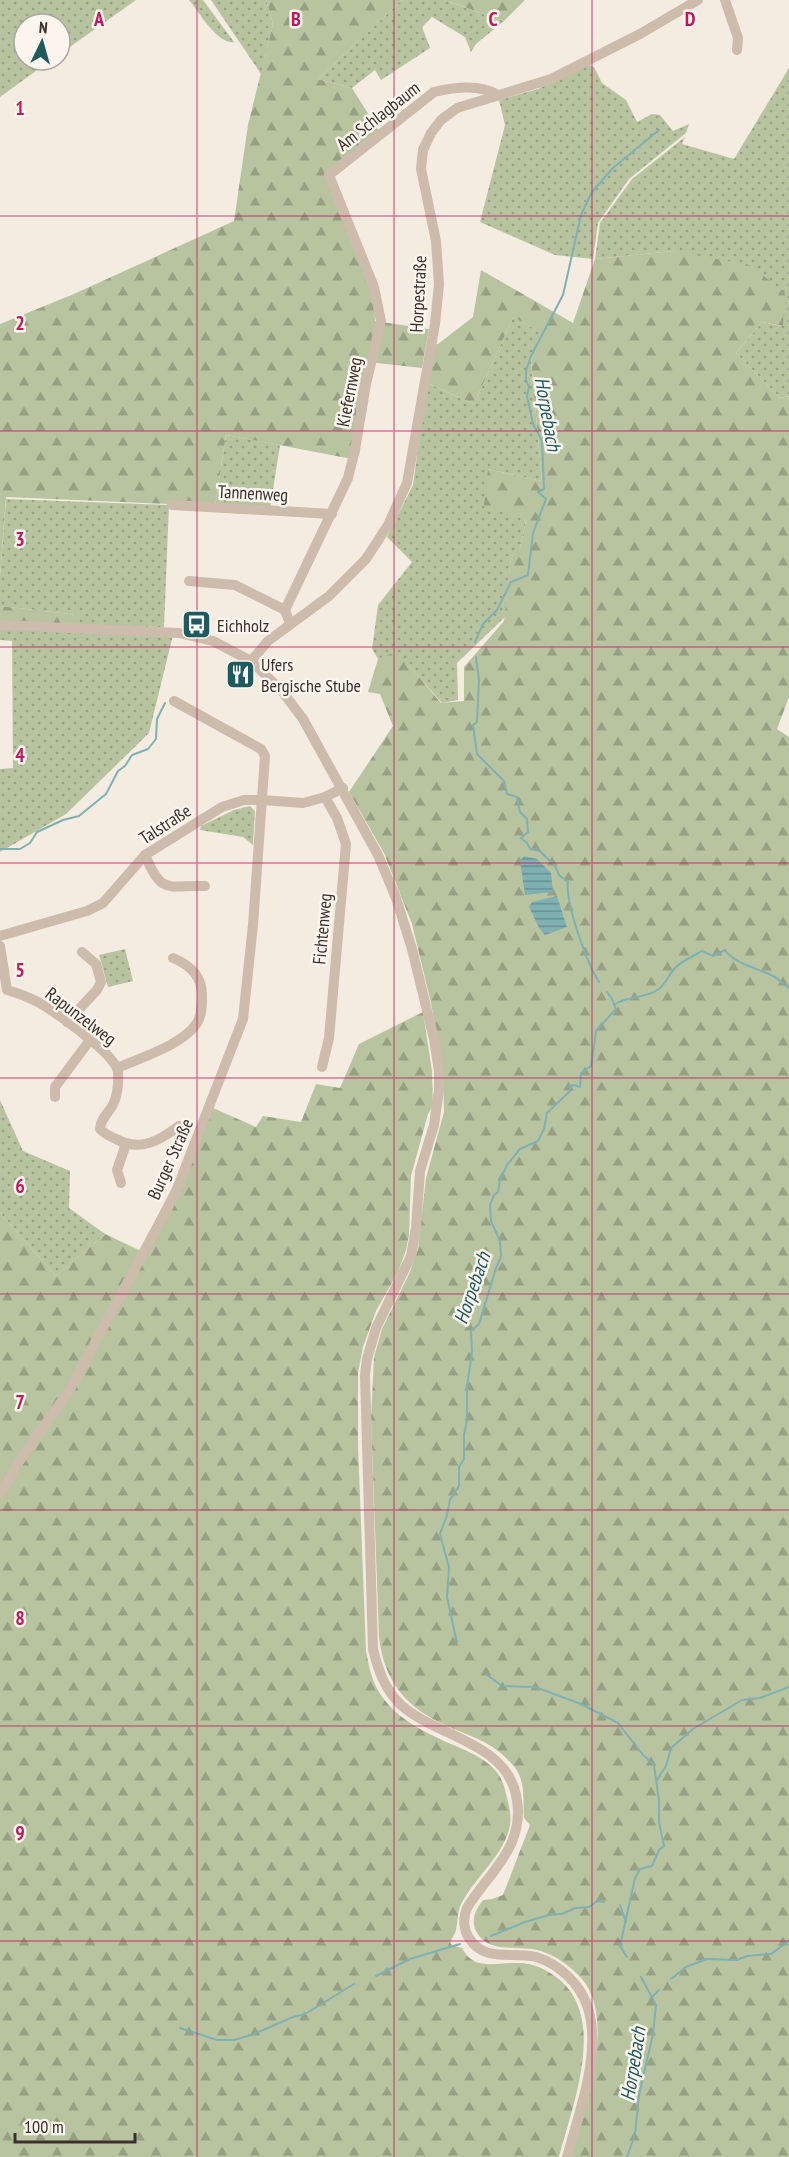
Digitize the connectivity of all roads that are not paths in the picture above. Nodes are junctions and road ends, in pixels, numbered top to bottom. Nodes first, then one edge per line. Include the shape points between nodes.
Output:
1 (698, 0) edge
2 (724, 0) edge
3 (737, 50) dead end
4 (451, 88) junction
5 (498, 95) junction
6 (456, 108) junction
7 (328, 176) joint
8 (172, 505) dead end
9 (332, 514) junction
10 (189, 581) dead end
11 (285, 610) junction
12 (290, 624) junction
13 (0, 625) edge
14 (251, 661) junction
15 (174, 701) dead end
16 (343, 788) junction
17 (325, 797) junction
18 (262, 800) junction
19 (145, 855) junction
20 (205, 886) dead end
21 (0, 936) edge
22 (0, 946) edge
23 (82, 952) dead end
24 (173, 958) dead end
25 (68, 1022) junction
26 (90, 1040) junction
27 (322, 1067) dead end
28 (117, 1068) junction
29 (55, 1097) dead end
30 (179, 1126) dead end
31 (126, 1144) junction
32 (121, 1183) dead end
33 (0, 1494) edge
34 (567, 2157) edge

1 - 5 street, Horpestraße via 559,75
2 - 3 street via 738,38
4 - 5 street, Am Schlagbaum via 488,89
4 - 6 street
4 - 7 street, Am Schlagbaum via 434,92
5 - 6 street, Horpestraße
6 - 12 street, Horpestraße via 441,120 423,150 421,169 436,241 439,284 407,483 388,525 366,559 329,596
7 - 9 street, Kiefernweg via 374,287 381,321 351,469
8 - 9 street, Tannenweg
9 - 11 street, Kiefernweg
10 - 11 street via 235,585
11 - 12 street
12 - 14 street, Horpestraße
13 - 14 street via 179,633 213,641
14 - 16 street via 282,691 303,719
15 - 18 street via 261,749
16 - 17 street, Talstraße
16 - 34 street via 378,855 406,928 439,1071 434,1125 420,1171 411,1256 376,1328 366,1367 373,1649 382,1679 403,1706 497,1761 514,1786 518,1807 516,1833 467,1908 465,1928 472,1943 485,1953 534,1957 550,1963 571,1979 584,1997 591,2020 591,2059
17 - 18 street, Talstraße via 303,803
17 - 27 street, Fichtenweg via 346,844 329,1038
18 - 19 street, Talstraße via 238,801 222,807
18 - 33 street, Burger Straße via 243,1019 227,1063 175,1194 69,1391
19 - 20 street via 162,885
19 - 21 street, Talstraße via 103,903
22 - 25 street, Rapunzelweg via 8,990 39,1003
23 - 25 street via 96,964 101,982
24 - 28 street via 184,962 199,979 202,1001 196,1024 170,1045
25 - 26 street, Rapunzelweg
26 - 28 street, Rapunzelweg
26 - 29 street via 55,1088
28 - 31 street, Rapunzelweg via 116,1096 100,1129
30 - 31 street via 151,1144
31 - 32 street via 117,1170

